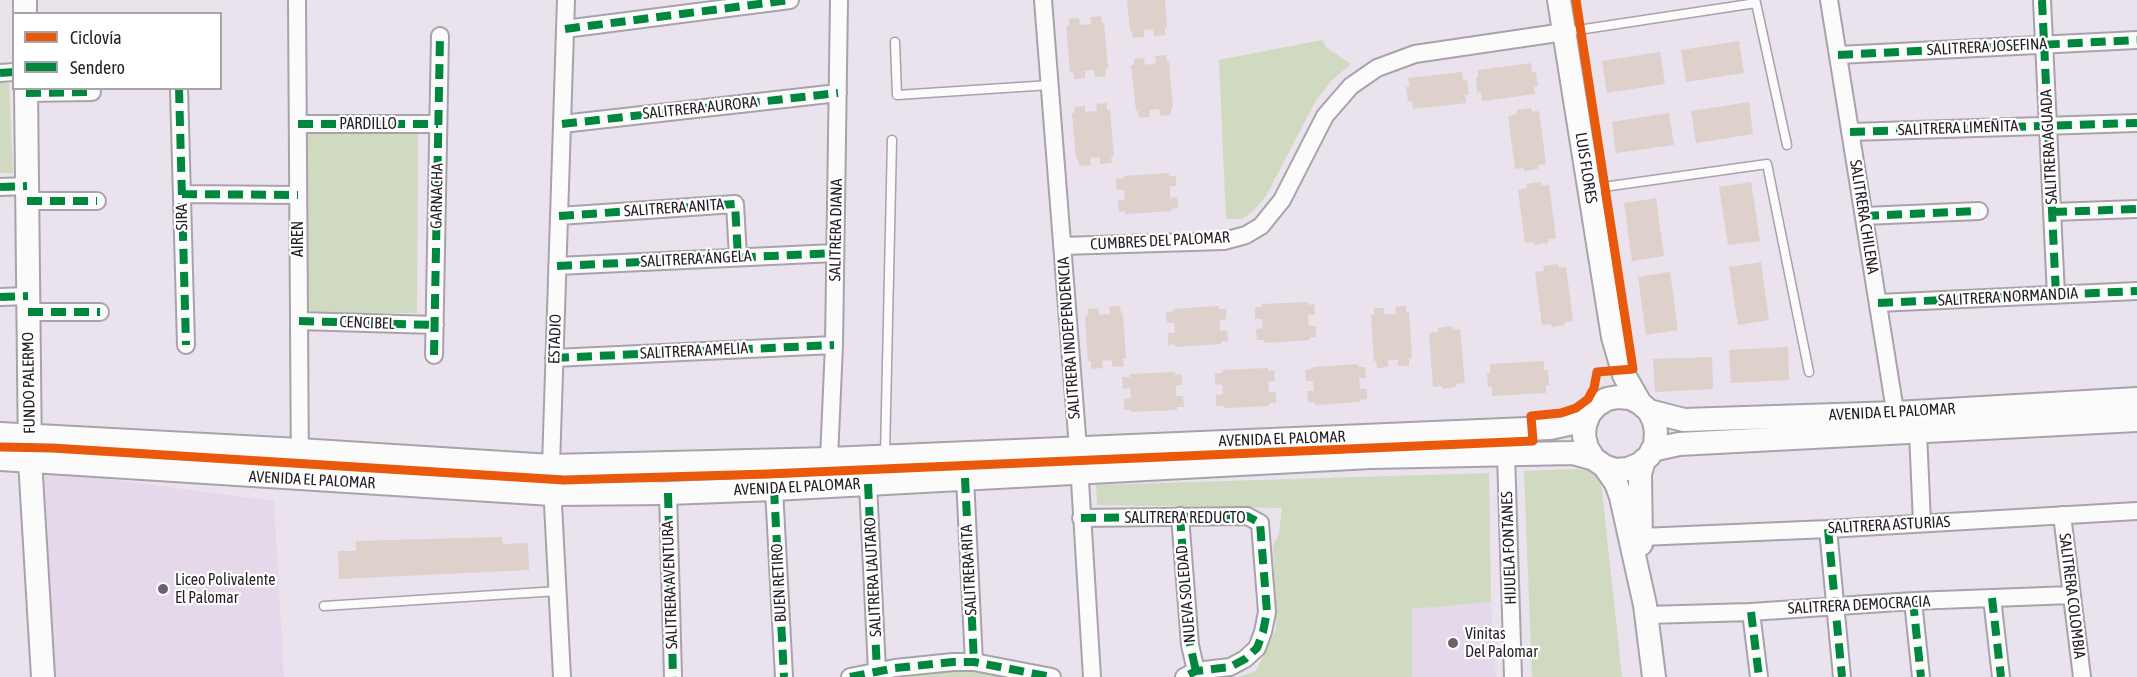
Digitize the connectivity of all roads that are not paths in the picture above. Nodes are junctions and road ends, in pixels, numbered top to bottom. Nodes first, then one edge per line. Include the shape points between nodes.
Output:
1 (297, 0) edge
2 (566, 0) edge
3 (790, 0) edge
4 (839, 0) edge
5 (1043, 0) edge
6 (1559, 0) edge
7 (1829, 0) edge
8 (2042, 0) edge
9 (565, 29) junction
10 (1564, 32) junction
11 (440, 36) dead end
12 (2137, 40) edge
13 (895, 42) dead end
14 (2044, 45) junction
15 (1838, 55) junction
16 (1050, 86) junction
17 (179, 90) edge
18 (26, 91) edge
19 (92, 92) dead end
20 (838, 93) junction
21 (2137, 123) edge
22 (298, 124) junction
23 (438, 124) junction
24 (562, 124) junction
25 (2048, 125) junction
26 (1850, 132) junction
27 (892, 140) dead end
28 (1787, 145) dead end
29 (0, 187) edge
30 (1589, 189) junction
31 (27, 194) junction
32 (182, 194) junction
33 (298, 195) junction
34 (97, 201) dead end
35 (2137, 208) edge
36 (1979, 211) dead end
37 (2052, 212) junction
38 (559, 216) junction
39 (1864, 216) junction
40 (1062, 246) junction
41 (835, 253) junction
42 (738, 257) junction
43 (557, 266) junction
44 (2137, 291) edge
45 (2056, 295) junction
46 (0, 297) edge
47 (1878, 303) junction
48 (28, 304) junction
49 (100, 312) dead end
50 (299, 321) junction
51 (435, 325) junction
52 (1613, 337) junction
53 (186, 345) dead end
54 (834, 345) junction
55 (434, 355) dead end
56 (554, 358) junction
57 (1809, 372) dead end
58 (2137, 399) edge
59 (1644, 407) junction
60 (1596, 408) junction
61 (2137, 420) edge
62 (1904, 426) junction
63 (0, 434) edge
64 (29, 435) junction
65 (1078, 448) junction
66 (299, 450) junction
67 (1506, 455) junction
68 (1648, 455) junction
69 (885, 456) junction
70 (0, 459) edge
71 (829, 459) junction
72 (30, 460) junction
73 (1599, 462) junction
74 (551, 466) junction
75 (1079, 472) junction
76 (964, 478) junction
77 (300, 479) junction
78 (868, 484) junction
79 (774, 489) junction
80 (668, 493) junction
81 (552, 494) junction
82 (2062, 515) junction
83 (1180, 516) junction
84 (2136, 516) edge
85 (1081, 518) junction
86 (1922, 523) junction
87 (1828, 529) junction
88 (1641, 537) junction
89 (558, 591) junction
90 (2072, 595) junction
91 (1992, 598) junction
92 (1913, 601) junction
93 (324, 606) dead end
94 (1834, 606) junction
95 (1646, 610) junction
96 (1751, 612) junction
97 (974, 662) junction
98 (877, 671) junction
99 (1190, 674) edge
100 (43, 677) edge
101 (562, 677) edge
102 (673, 677) edge
103 (784, 677) edge
104 (850, 677) edge
105 (1052, 677) edge
106 (1092, 677) edge
107 (1513, 677) edge
108 (1654, 677) edge
109 (1759, 677) edge
110 (1842, 677) edge
111 (1921, 677) edge
112 (2001, 677) edge
113 (2082, 677) edge

1 - 22 street, AIREN
2 - 9 street, ESTADIO
3 - 9 street
4 - 20 street, SALITRERA DIANA
5 - 16 street, SALITRERA INDEPENDENCIA
6 - 10 street, LUIS FLORES
7 - 15 street, SALITRERA CHILENA
8 - 14 street, SALITRERA AGUADA
9 - 24 street, ESTADIO
10 - 28 lane via 1756,3
10 - 30 street, LUIS FLORES
10 - 40 street, CUMBRES DEL PALOMAR via 1415,54 1377,68 1351,86 1325,116 1282,200 1261,226 1246,235 1224,241
11 - 23 street, GARNACHA
12 - 14 street, SALITRERA JOSEFINA
13 - 16 lane via 897,95
14 - 15 street, SALITRERA JOSEFINA
14 - 25 street, SALITRERA AGUADA
15 - 26 street, SALITRERA CHILENA
16 - 40 street, SALITRERA INDEPENDENCIA
17 - 32 street, SIRA
18 - 19 street
18 - 31 street, FUNDO PALERMO
20 - 24 street, SALITRERA AURORA
20 - 41 street, SALITRERA DIANA
21 - 25 street, SALITRERA LIMEÑITA
22 - 23 street, PARDILLO
22 - 33 street, AIREN
23 - 51 street, GARNACHA
24 - 38 street, ESTADIO
25 - 26 street, SALITRERA LIMEÑITA
25 - 37 street, SALITRERA AGUADA
26 - 39 street, SALITRERA CHILENA
27 - 69 lane
29 - 31 street
30 - 52 street, LUIS FLORES
30 - 57 lane via 1767,164
31 - 34 street
31 - 48 street, FUNDO PALERMO
32 - 33 street
32 - 53 street, SIRA
33 - 50 street, AIREN
35 - 37 street
36 - 39 street
37 - 45 street, SALITRERA AGUADA
38 - 42 street, SALITRERA ANITA via 735,204
38 - 43 street, ESTADIO
39 - 47 street, SALITRERA CHILENA
40 - 65 street, SALITRERA INDEPENDENCIA
41 - 42 street, SALITRERA ÁNGELA
41 - 54 street, SALITRERA DIANA
42 - 43 street, SALITRERA ÁNGELA
43 - 56 street, ESTADIO
44 - 45 street, SALITRERA NORMANDIA
45 - 47 street, SALITRERA NORMANDIA
46 - 48 street
47 - 62 street, SALITRERA CHILENA
48 - 49 street
48 - 64 street, FUNDO PALERMO
50 - 51 street, CENCIBEL
50 - 66 street, AIREN
51 - 55 street, GARNACHA
52 - 59 street, LUIS FLORES via 1624,375
52 - 60 street, LUIS FLORES via 1610,390
54 - 56 street, SALITRERA AMELIA
54 - 71 street, SALITRERA DIANA
56 - 74 street, ESTADIO
58 - 62 street, AVENIDA EL PALOMAR
59 - 60 street via 1630,398 1618,397
59 - 62 street, AVENIDA EL PALOMAR via 1683,420
59 - 68 street via 1656,432
60 - 65 street, AVENIDA EL PALOMAR via 1573,423 1550,428
60 - 73 street via 1585,425 1584,436 1587,448
61 - 62 street, AVENIDA EL PALOMAR
62 - 68 street, AVENIDA EL PALOMAR via 1679,444
62 - 86 street, SALITRERA CHILENA
63 - 64 street, AVENIDA EL PALOMAR
64 - 66 street, AVENIDA EL PALOMAR
64 - 72 street, FUNDO PALERMO
65 - 69 street, AVENIDA EL PALOMAR
65 - 75 street, SALITRERA INDEPENDENCIA
66 - 74 street, AVENIDA EL PALOMAR
66 - 77 street, AIREN
67 - 73 street, AVENIDA EL PALOMAR via 1573,453
67 - 75 street, AVENIDA EL PALOMAR via 1370,457
67 - 107 street, HIJUELA FONTANES
68 - 73 street via 1628,469 1616,470
68 - 88 street via 1640,474
69 - 71 street, AVENIDA EL PALOMAR
70 - 72 street, AVENIDA EL PALOMAR
71 - 74 street, AVENIDA EL PALOMAR
72 - 77 street, AVENIDA EL PALOMAR
72 - 100 street, FUNDO PALERMO
73 - 95 street via 1616,483 1621,497
74 - 81 street, ESTADIO
75 - 76 street, AVENIDA EL PALOMAR
75 - 85 street, SALITRERA INDEPENDENCIA
76 - 78 street, AVENIDA EL PALOMAR
76 - 97 street, SALITRERA RITA
77 - 81 street, AVENIDA EL PALOMAR
78 - 79 street, AVENIDA EL PALOMAR
78 - 98 street, SALITRERA LAUTARO
79 - 80 street, AVENIDA EL PALOMAR
79 - 103 street, BUEN RETIRO
80 - 81 street, AVENIDA EL PALOMAR
80 - 102 street, SALITRERA AVENTURA
81 - 89 street, ESTADIO
82 - 84 street, SALITRERA ASTURIAS
82 - 86 street, SALITRERA ASTURIAS
82 - 90 street, SALITRERA COLOMBIA
83 - 85 street, SALITRERA REDUCTO
83 - 99 street, NUEVA SOLEDAD
83 - 99 street, SALITRERA REDUCTO via 1247,516 1260,523 1267,612 1257,648 1245,659 1230,667
85 - 106 street, SALITRERA INDEPENDENCIA
86 - 87 street, SALITRERA ASTURIAS
87 - 88 street, SALITRERA ASTURIAS
87 - 94 street
88 - 95 street
89 - 93 lane
89 - 101 street, ESTADIO
90 - 91 street, SALITRERA DEMOCRACIA
90 - 113 street, SALITRERA COLOMBIA
91 - 92 street, SALITRERA DEMOCRACIA
91 - 112 street
92 - 94 street, SALITRERA DEMOCRACIA
92 - 111 street
94 - 96 street, SALITRERA DEMOCRACIA
94 - 110 street
95 - 96 street, SALITRERA DEMOCRACIA
95 - 108 street
96 - 109 street
97 - 98 street
97 - 105 street
98 - 104 street

